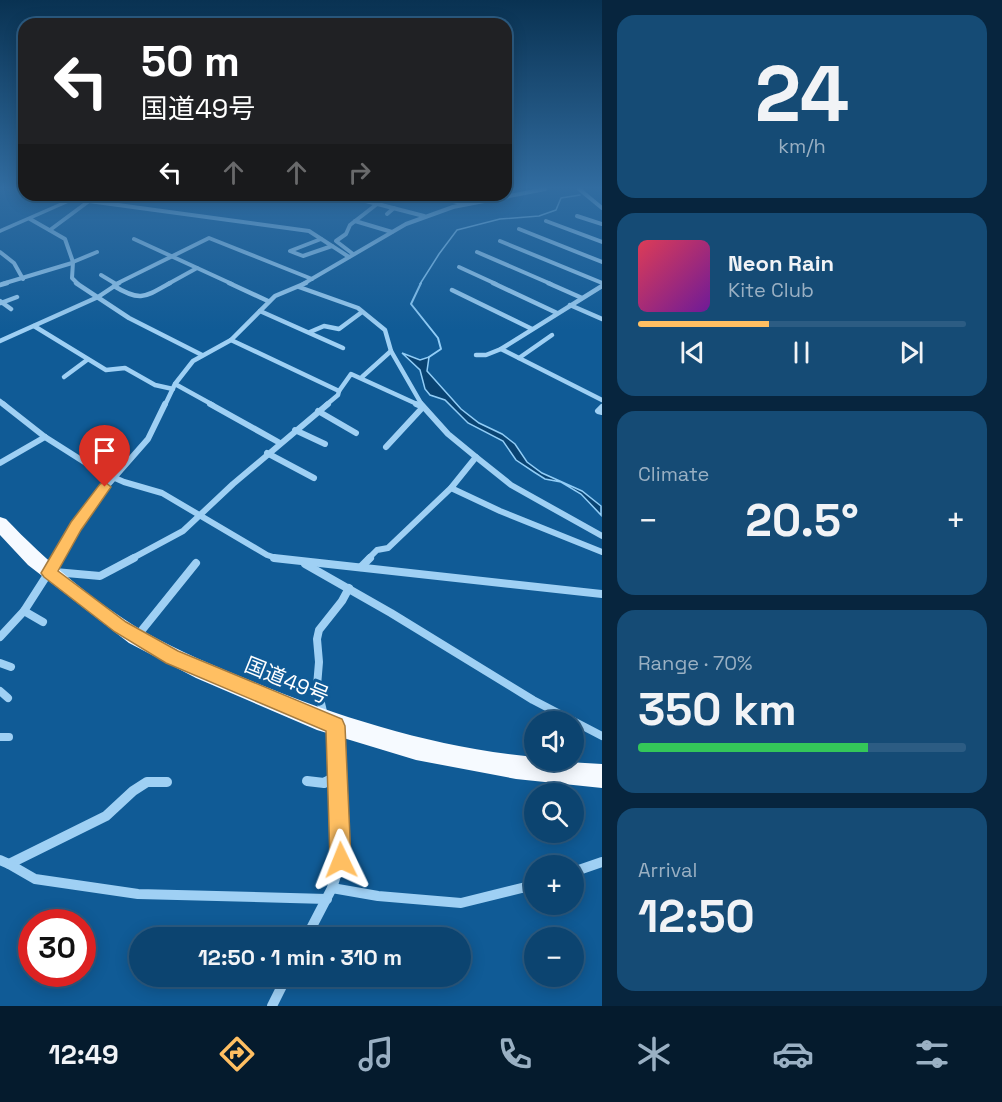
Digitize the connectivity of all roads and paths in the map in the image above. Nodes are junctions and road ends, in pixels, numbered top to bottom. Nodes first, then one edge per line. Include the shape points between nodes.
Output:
1 (59, 236) edge
2 (316, 236) edge
3 (343, 236) edge
4 (385, 236) edge
5 (536, 236) edge
6 (586, 236) edge
7 (134, 239) dead end
8 (321, 239) junction
9 (500, 241) dead end
10 (602, 242) edge
11 (332, 246) junction
12 (0, 252) edge
13 (97, 252) dead end
14 (477, 252) dead end
15 (351, 255) junction
16 (172, 256) junction
17 (73, 262) junction
18 (602, 262) edge
19 (459, 267) dead end
20 (197, 268) junction
21 (101, 275) dead end
22 (24, 279) junction
23 (312, 279) junction
24 (602, 284) edge
25 (0, 285) edge
26 (115, 285) junction
27 (299, 287) junction
28 (452, 290) dead end
29 (17, 297) dead end
30 (98, 297) junction
31 (582, 298) junction
32 (268, 301) junction
33 (1, 302) edge
34 (570, 306) junction
35 (11, 309) dead end
36 (260, 311) junction
37 (362, 312) junction
38 (557, 313) junction
39 (602, 319) edge
40 (34, 326) junction
41 (532, 329) junction
42 (310, 332) junction
43 (552, 335) dead end
44 (231, 340) junction
45 (0, 341) edge
46 (343, 348) dead end
47 (501, 348) junction
48 (391, 351) junction
49 (202, 355) junction
50 (476, 355) dead end
51 (519, 358) junction
52 (87, 360) junction
53 (362, 377) junction
54 (64, 378) dead end
55 (174, 387) junction
56 (339, 391) junction
57 (602, 400) edge
58 (0, 401) edge
59 (423, 407) junction
60 (602, 407) edge
61 (318, 411) junction
62 (602, 412) edge
63 (295, 430) junction
64 (356, 433) dead end
65 (45, 437) junction
66 (280, 443) junction
67 (325, 444) dead end
68 (386, 447) dead end
69 (267, 453) junction
70 (476, 457) junction
71 (0, 463) edge
72 (112, 477) junction
73 (314, 478) dead end
74 (451, 488) junction
75 (201, 516) junction
76 (0, 524) edge
77 (602, 536) edge
78 (602, 552) edge
79 (301, 562) junction
80 (196, 563) dead end
81 (361, 567) junction
82 (49, 573) junction
83 (349, 588) junction
84 (602, 594) edge
85 (24, 611) junction
86 (44, 622) dead end
87 (0, 637) edge
88 (136, 637) junction
89 (0, 663) edge
90 (10, 667) dead end
91 (0, 692) edge
92 (8, 698) dead end
93 (330, 724) junction
94 (602, 736) edge
95 (337, 776) junction
96 (602, 776) edge
97 (307, 781) dead end
98 (167, 782) dead end
99 (4, 862) edge
100 (602, 862) edge
101 (584, 868) edge
102 (524, 887) edge
103 (332, 888) junction
104 (327, 898) junction
105 (312, 927) edge
106 (282, 987) edge
107 (272, 1006) edge

1 - 17 street
2 - 8 street
3 - 15 street via 336,241
4 - 15 street
5 - 18 street
6 - 10 street
7 - 16 street
8 - 11 street
8 - 11 street via 290,251 303,256
9 - 24 street
11 - 15 street
12 - 22 street via 14,262
13 - 17 street
14 - 31 street
15 - 23 street
16 - 20 street
16 - 23 street via 209,238
16 - 26 street
17 - 22 street
17 - 30 street via 73,280
19 - 38 street
20 - 26 street via 145,297 130,296
20 - 32 street
21 - 26 street
22 - 25 street
23 - 27 street
24 - 31 street
26 - 30 street
27 - 32 street
27 - 37 street
28 - 41 street
29 - 33 street
30 - 40 street
30 - 49 street via 129,318
31 - 34 street
32 - 36 street
33 - 35 street
34 - 38 street
34 - 39 street
36 - 42 street
36 - 44 street
37 - 42 street via 339,329 324,326
37 - 48 street via 385,330
38 - 41 street
40 - 45 street
40 - 52 street
41 - 47 street
42 - 46 street
43 - 51 street
44 - 49 street
44 - 56 street
47 - 50 street
47 - 51 street
48 - 53 street
48 - 59 street
49 - 55 street
51 - 57 street
52 - 54 street
52 - 55 street via 108,371 125,368 155,385
53 - 56 street via 351,374
53 - 59 street
55 - 66 street
55 - 72 street via 148,439
56 - 61 street
58 - 65 street
59 - 68 street
59 - 70 street
60 - 62 street via 598,411
61 - 63 street
61 - 64 street
63 - 66 street
63 - 67 street
65 - 71 street
65 - 72 street
66 - 69 street
69 - 73 street
69 - 75 street
70 - 74 street
70 - 77 street via 511,485
72 - 75 street via 162,492
72 - 82 street via 76,526
74 - 78 street
74 - 81 street via 388,548 377,550
75 - 79 street via 267,555
75 - 82 street via 166,542 100,576
76 - 82 highway, 国道49号
79 - 81 street
79 - 83 street
80 - 88 street
81 - 84 street
82 - 85 street
82 - 88 highway, 国道49号
83 - 93 street via 319,630 317,639 317,686
83 - 94 street via 536,702
85 - 86 street
85 - 87 street
88 - 93 highway, 国道49号 via 203,671
89 - 90 street
91 - 92 street
93 - 95 street
93 - 96 highway, 国道49号 via 450,755
95 - 97 street via 324,783
95 - 103 street via 341,860
98 - 99 street via 147,782 106,816
99 - 104 street via 35,879 138,894
100 - 101 street
102 - 103 street via 461,903
103 - 104 street
104 - 105 street
106 - 107 street

